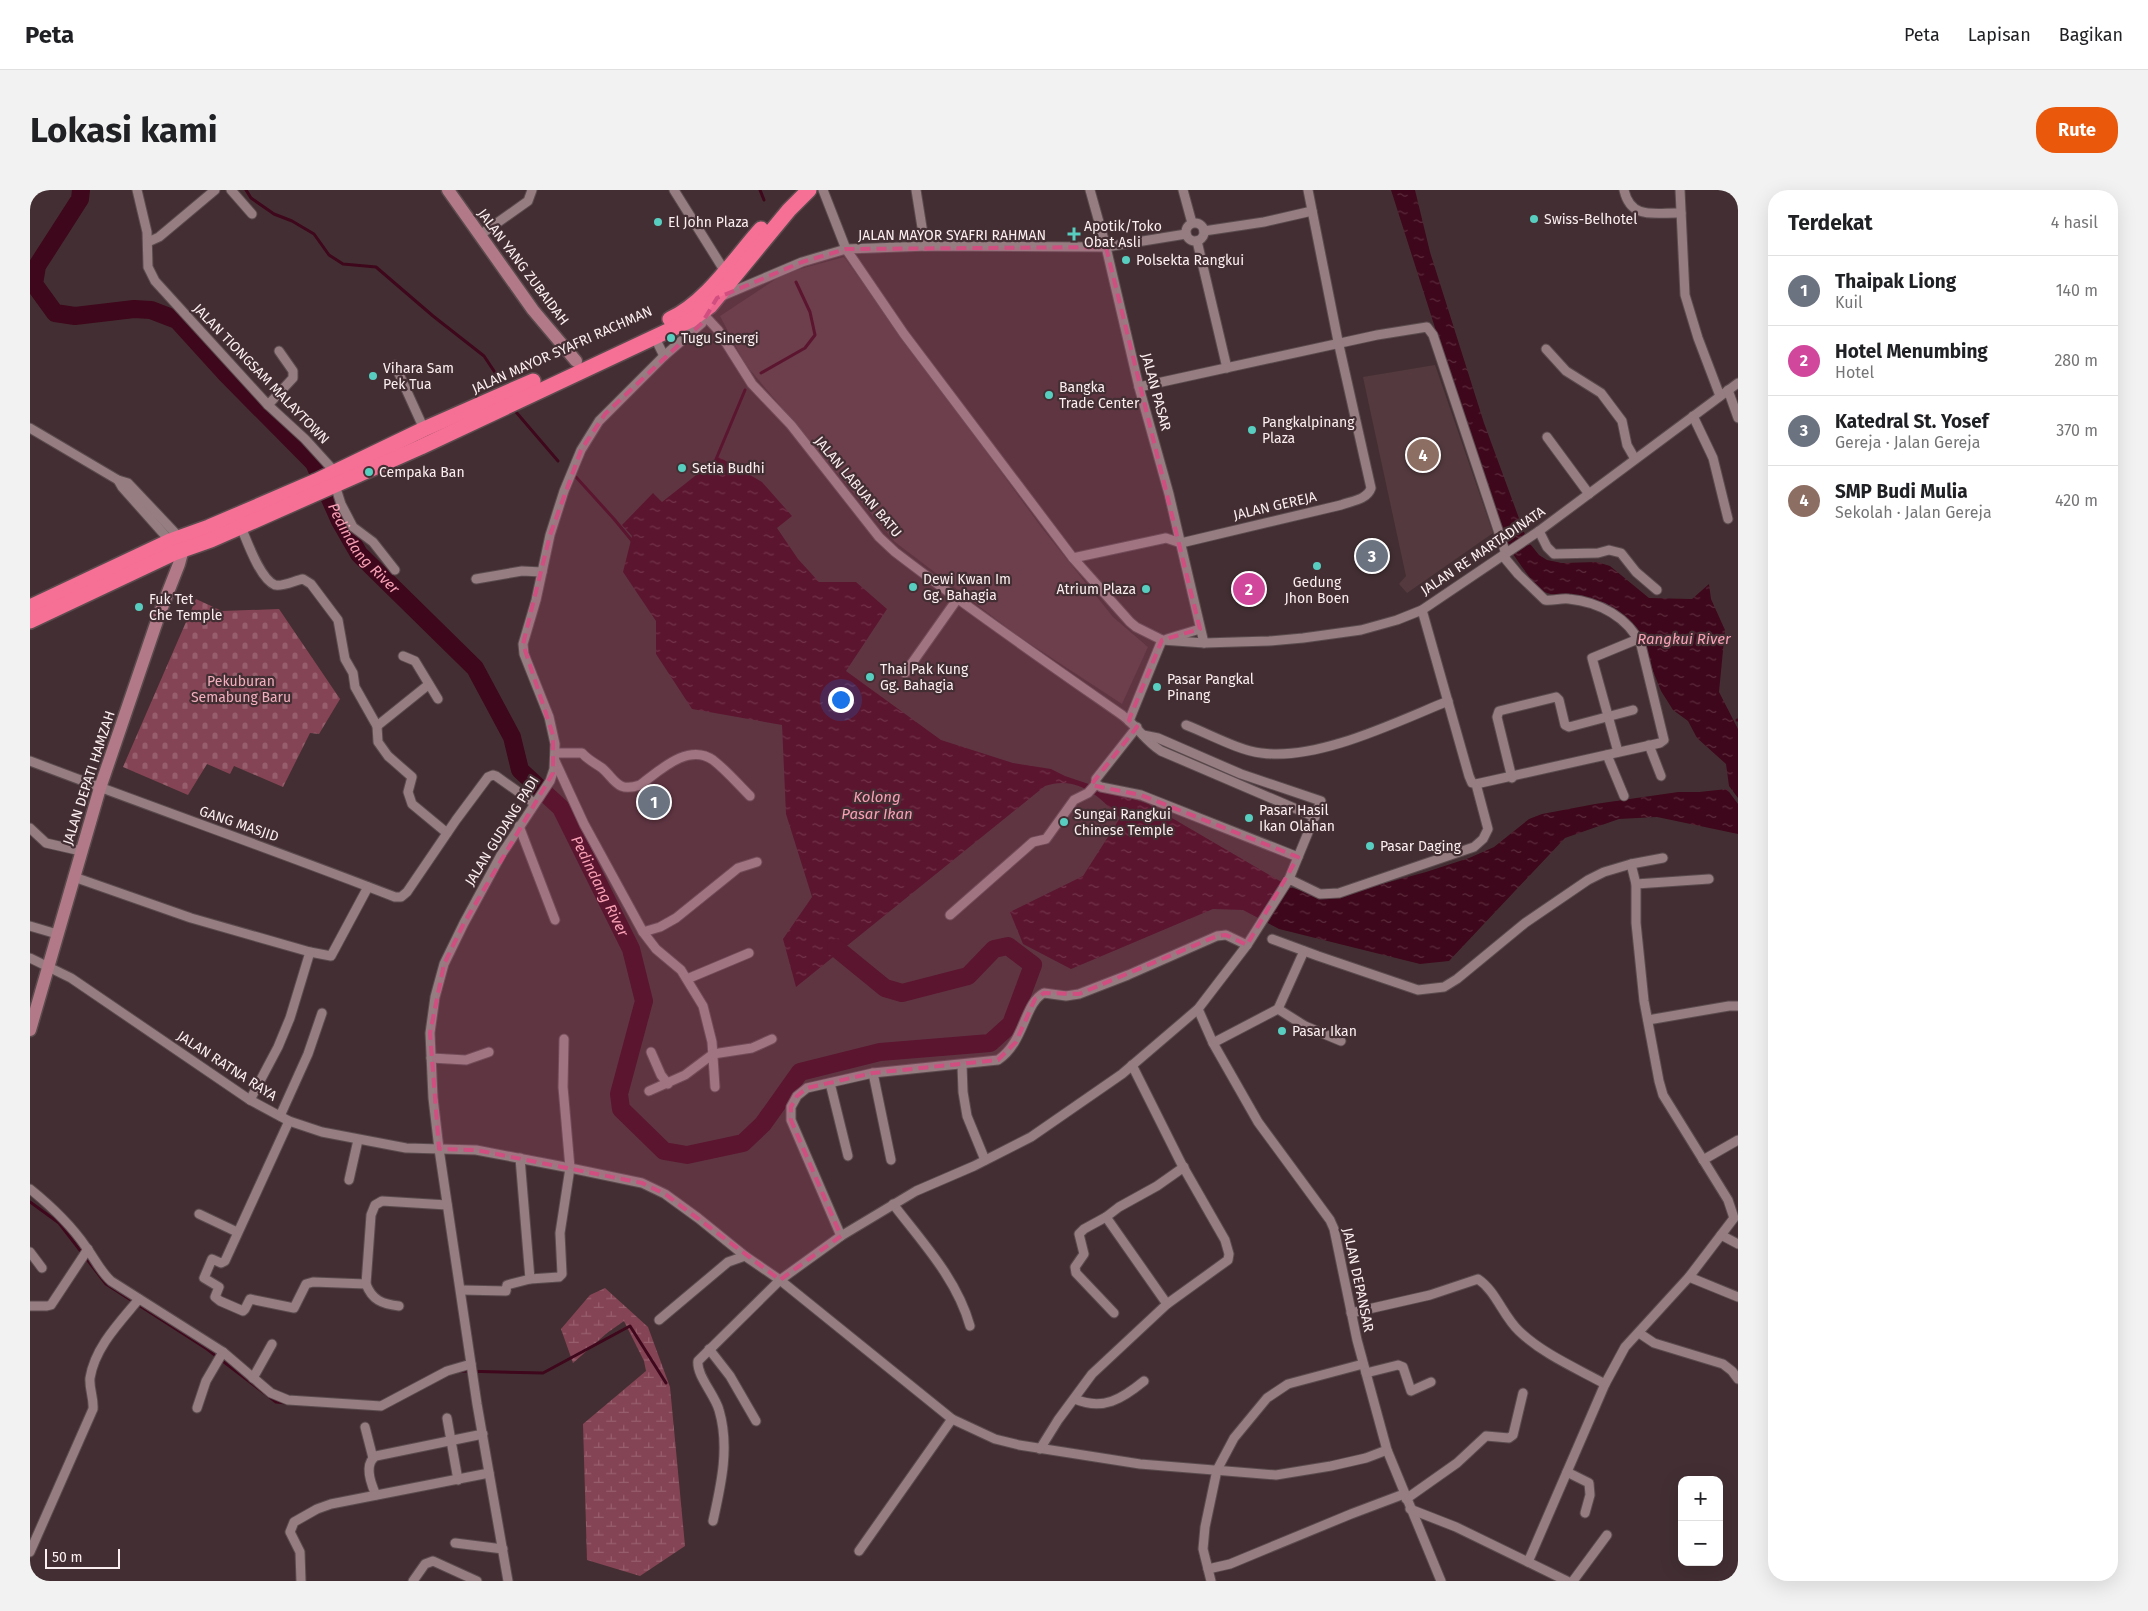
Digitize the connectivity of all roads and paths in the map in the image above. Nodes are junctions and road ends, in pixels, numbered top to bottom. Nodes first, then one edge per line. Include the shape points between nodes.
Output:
1 (137, 190) edge
2 (215, 190) edge
3 (231, 190) edge
4 (448, 190) edge
5 (532, 190) edge
6 (674, 190) edge
7 (795, 190) edge
8 (809, 190) edge
9 (823, 190) edge
10 (916, 190) edge
11 (1090, 190) edge
12 (1183, 190) edge
13 (1308, 190) edge
14 (1624, 190) edge
15 (1680, 190) edge
16 (1312, 211) junction
17 (1681, 213) junction
18 (252, 214) dead end
19 (1192, 223) junction
20 (1204, 231) junction
21 (1186, 234) junction
22 (480, 235) junction
23 (1197, 241) junction
24 (148, 242) junction
25 (925, 246) junction
26 (1106, 247) junction
27 (846, 249) junction
28 (724, 270) junction
29 (711, 307) junction
30 (654, 336) junction
31 (1339, 344) junction
32 (1546, 349) dead end
33 (279, 351) dead end
34 (664, 356) junction
35 (576, 361) junction
36 (395, 365) dead end
37 (1227, 368) junction
38 (1738, 383) edge
39 (1139, 387) junction
40 (1728, 390) junction
41 (1720, 396) junction
42 (268, 405) junction
43 (1693, 416) junction
44 (1738, 418) edge
45 (30, 428) edge
46 (424, 429) junction
47 (1547, 438) dead end
48 (1635, 459) junction
49 (328, 482) junction
50 (1589, 494) junction
51 (1728, 519) dead end
52 (241, 527) junction
53 (1539, 531) junction
54 (1180, 543) junction
55 (177, 549) junction
56 (1506, 554) junction
57 (1073, 558) junction
58 (395, 570) dead end
59 (542, 572) junction
60 (476, 579) dead end
61 (1657, 590) dead end
62 (958, 598) junction
63 (30, 607) edge
64 (1422, 610) junction
65 (30, 621) edge
66 (1200, 629) junction
67 (1162, 640) junction
68 (1638, 640) junction
69 (1204, 643) junction
70 (403, 656) dead end
71 (906, 673) dead end
72 (428, 685) junction
73 (438, 699) dead end
74 (1448, 702) junction
75 (1633, 710) dead end
76 (1608, 716) junction
77 (1129, 721) junction
78 (1186, 725) dead end
79 (377, 726) junction
80 (1137, 727) junction
81 (1143, 735) junction
82 (1649, 746) junction
83 (1618, 752) junction
84 (1607, 755) junction
85 (555, 757) junction
86 (30, 761) edge
87 (1223, 767) junction
88 (1241, 774) junction
89 (1661, 776) dead end
90 (1219, 777) junction
91 (1512, 778) junction
92 (1476, 784) junction
93 (1096, 785) junction
94 (1237, 785) junction
95 (100, 788) junction
96 (750, 796) dead end
97 (1624, 796) dead end
98 (534, 802) junction
99 (1315, 818) junction
100 (519, 826) junction
101 (30, 828) edge
102 (447, 833) junction
103 (81, 851) junction
104 (1298, 857) junction
105 (1664, 858) dead end
106 (757, 862) dead end
107 (1631, 864) junction
108 (74, 877) junction
109 (1709, 879) dead end
110 (1288, 880) junction
111 (1636, 884) junction
112 (368, 887) junction
113 (950, 915) dead end
114 (555, 920) dead end
115 (30, 926) edge
116 (643, 932) junction
117 (57, 934) junction
118 (1272, 939) dead end
119 (1247, 945) junction
120 (1304, 951) junction
121 (310, 952) junction
122 (749, 953) dead end
123 (30, 958) edge
124 (48, 966) junction
125 (687, 978) junction
126 (1738, 1006) edge
127 (1198, 1009) junction
128 (1278, 1009) junction
129 (322, 1013) dead end
130 (1648, 1020) junction
131 (30, 1030) edge
132 (564, 1039) dead end
133 (772, 1039) dead end
134 (1341, 1041) dead end
135 (1213, 1042) junction
136 (489, 1052) dead end
137 (651, 1052) dead end
138 (713, 1054) junction
139 (431, 1058) junction
140 (962, 1065) junction
141 (1132, 1065) junction
142 (873, 1073) junction
143 (830, 1083) junction
144 (668, 1084) junction
145 (715, 1087) dead end
146 (649, 1091) dead end
147 (250, 1100) junction
148 (280, 1116) junction
149 (289, 1120) junction
150 (358, 1140) junction
151 (1738, 1140) edge
152 (439, 1149) junction
153 (848, 1156) dead end
154 (520, 1158) junction
155 (890, 1160) dead end
156 (985, 1160) junction
157 (1703, 1160) junction
158 (1184, 1167) junction
159 (570, 1168) junction
160 (349, 1180) dead end
161 (30, 1189) edge
162 (893, 1204) junction
163 (447, 1205) junction
164 (199, 1214) dead end
165 (1106, 1217) junction
166 (237, 1232) junction
167 (1721, 1234) junction
168 (841, 1236) junction
169 (1738, 1244) edge
170 (86, 1250) junction
171 (30, 1252) edge
172 (745, 1256) junction
173 (42, 1268) dead end
174 (1690, 1277) junction
175 (530, 1279) junction
176 (780, 1280) junction
177 (366, 1284) junction
178 (462, 1290) junction
179 (1737, 1295) edge
180 (138, 1300) junction
181 (1167, 1304) junction
182 (30, 1306) edge
183 (398, 1306) dead end
184 (1114, 1313) dead end
185 (1352, 1313) junction
186 (659, 1320) dead end
187 (970, 1326) dead end
188 (1638, 1333) junction
189 (272, 1344) dead end
190 (709, 1349) junction
191 (222, 1355) junction
192 (1365, 1369) junction
193 (472, 1371) junction
194 (253, 1378) junction
195 (1738, 1379) edge
196 (1144, 1382) dead end
197 (1431, 1382) dead end
198 (1605, 1384) junction
199 (1523, 1393) dead end
200 (1075, 1399) junction
201 (197, 1408) dead end
202 (447, 1418) dead end
203 (952, 1419) junction
204 (756, 1421) dead end
205 (365, 1427) dead end
206 (483, 1434) junction
207 (450, 1442) junction
208 (1040, 1449) junction
209 (1387, 1450) junction
210 (373, 1458) junction
211 (1217, 1470) junction
212 (1567, 1472) junction
213 (490, 1474) junction
214 (458, 1480) junction
215 (376, 1495) junction
216 (1405, 1497) junction
217 (1410, 1509) junction
218 (1585, 1513) dead end
219 (713, 1521) dead end
220 (1607, 1534) dead end
221 (455, 1542) dead end
222 (502, 1549) junction
223 (30, 1552) edge
224 (859, 1552) dead end
225 (1528, 1562) junction
226 (1208, 1569) junction
227 (301, 1581) edge
228 (413, 1581) edge
229 (477, 1581) edge
230 (508, 1581) edge
231 (1211, 1581) edge
232 (1441, 1581) edge
233 (1566, 1581) edge
234 (1573, 1581) edge

1 - 24 street, JALAN TIONGSAM MALAYTOWN
2 - 24 street via 159,237
3 - 18 street
4 - 22 main road, JALAN YANG ZUBAIDAH
5 - 22 street via 528,202
6 - 28 street
7 - 28 highway, JALAN MAYOR SYAFRI RACHMAN
8 - 29 highway, JALAN MAYOR SYAFRI RACHMAN
9 - 27 street
10 - 25 street
11 - 26 street, JALAN PASAR
12 - 19 street
13 - 16 street
14 - 17 street via 1631,207 1637,211
15 - 17 street
16 - 20 street
16 - 31 street
17 - 41 street via 1685,295
19 - 20 street via 1200,224
19 - 21 street
20 - 23 street
21 - 23 street via 1190,240
21 - 26 street, JALAN MAYOR SYAFRI RAHMAN
22 - 35 main road, JALAN YANG ZUBAIDAH via 533,310
23 - 37 street
24 - 42 street, JALAN TIONGSAM MALAYTOWN via 148,267 155,281
25 - 26 street, JALAN MAYOR SYAFRI RAHMAN
25 - 27 street, JALAN MAYOR SYAFRI RAHMAN
26 - 39 street, JALAN PASAR
27 - 29 street, JALAN MAYOR SYAFRI RAHMAN via 802,262
27 - 57 street via 910,342
28 - 35 highway, JALAN MAYOR SYAFRI RACHMAN via 702,298 679,315
29 - 30 highway, JALAN MAYOR SYAFRI RACHMAN via 691,320
29 - 34 street, JALAN MAYOR SYAFRI RAHMAN
29 - 62 street, JALAN LABUAN BATU via 718,330 752,384 790,425 879,536 895,552
30 - 34 street
30 - 49 highway, JALAN MAYOR SYAFRI RACHMAN via 421,447
31 - 37 street
31 - 54 street, JALAN GEREJA via 1371,488 1369,492 1341,505
31 - 56 street via 1422,326 1431,330
32 - 48 street via 1566,371 1601,392 1622,421 1627,445
33 - 42 street via 293,371 293,378
34 - 59 street, JALAN GUDANG PADI via 605,414 581,450 564,491
35 - 46 highway, JALAN MAYOR SYAFRI RACHMAN
36 - 46 street
37 - 39 street
38 - 40 street, JALAN RE MARTADINATA
39 - 54 street, JALAN PASAR
40 - 41 street, JALAN RE MARTADINATA
40 - 44 street
41 - 43 street, JALAN RE MARTADINATA
42 - 49 street, JALAN TIONGSAM MALAYTOWN via 306,439
43 - 48 street, JALAN RE MARTADINATA
43 - 51 street via 1713,458
45 - 55 street via 128,483
46 - 49 highway, JALAN MAYOR SYAFRI RACHMAN
47 - 50 street
48 - 50 street, JALAN RE MARTADINATA
49 - 52 highway, JALAN MAYOR SYAFRI RACHMAN
49 - 55 highway, JALAN MAYOR SYAFRI RACHMAN via 209,528
49 - 58 street via 353,527 373,542
50 - 53 street, JALAN RE MARTADINATA
52 - 55 highway, JALAN MAYOR SYAFRI RACHMAN
52 - 79 street via 260,570 271,582 280,585 303,579 311,584 338,620 345,659 353,673 355,687
53 - 56 street, JALAN RE MARTADINATA
53 - 61 street via 1554,554 1609,550 1621,553
54 - 57 street via 1166,538
54 - 66 street, JALAN PASAR
55 - 63 highway
55 - 65 highway
55 - 95 main road, JALAN DEPATI HAMZAH via 159,615
56 - 64 street, JALAN RE MARTADINATA
56 - 68 street via 1542,598 1567,598 1595,605 1626,622
57 - 67 street via 1130,622
59 - 60 street via 522,571
59 - 85 street, JALAN GUDANG PADI via 523,647 548,717
62 - 71 street
62 - 77 street, JALAN LABUAN BATU
64 - 69 street, JALAN RE MARTADINATA via 1384,624 1332,635
64 - 74 street
66 - 67 street
66 - 69 street, JALAN PASAR
67 - 69 street, JALAN RE MARTADINATA
67 - 77 street
68 - 76 street via 1592,658
68 - 82 street via 1664,736 1663,742
70 - 72 street via 415,661
72 - 73 street
72 - 79 street
74 - 78 street via 1349,739 1288,754 1252,752
74 - 92 street via 1469,776
75 - 76 street
76 - 83 street
76 - 91 street via 1566,726 1556,697 1499,711 1497,717
77 - 80 street, JALAN LABUAN BATU
79 - 102 street via 378,742 388,756 412,777 408,792 412,804
80 - 81 street, JALAN LABUAN BATU
80 - 93 street via 1096,779
81 - 87 street via 1166,741
81 - 90 street, JALAN LABUAN BATU via 1161,751
82 - 83 street
82 - 89 street
83 - 84 street
84 - 91 street
84 - 97 street
85 - 96 street via 582,753 602,768 615,784 634,787 680,758 704,756 713,760
85 - 98 street, JALAN GUDANG PADI via 548,784
85 - 116 street via 584,824
86 - 95 street, GANG MASJID
87 - 88 street
87 - 90 street
88 - 94 street
88 - 99 street via 1321,801
90 - 94 street, JALAN LABUAN BATU
91 - 92 street
92 - 110 street via 1488,829 1474,847 1339,893 1320,894
93 - 104 street via 1141,795
93 - 113 street via 1088,794 1074,800 1046,839 1033,842
94 - 99 street, JALAN LABUAN BATU
95 - 103 main road, JALAN DEPATI HAMZAH
95 - 112 street, GANG MASJID
98 - 100 street, JALAN GUDANG PADI
98 - 102 street via 493,775 480,786
99 - 104 street
100 - 114 street
100 - 139 street, JALAN GUDANG PADI via 444,964 432,1015
101 - 103 street via 46,843
102 - 112 street, GANG MASJID via 407,892 400,897
103 - 108 main road, JALAN DEPATI HAMZAH
104 - 110 street
105 - 107 street
106 - 116 street via 738,868 676,918
107 - 111 street
107 - 120 street via 1588,880 1525,923 1444,987 1418,990
108 - 117 main road, JALAN DEPATI HAMZAH
108 - 121 street via 191,918
109 - 111 street
110 - 119 street
111 - 130 street via 1636,923
112 - 121 street via 331,956
115 - 117 street
116 - 125 street
117 - 124 main road, JALAN DEPATI HAMZAH
118 - 120 street
119 - 127 street
119 - 140 street via 1226,935 1218,936 1079,994 1044,993 1035,999 1008,1053 998,1060
120 - 128 street
121 - 147 street via 290,1018
122 - 125 street
123 - 124 street, JALAN RATNA RAYA
124 - 131 main road, JALAN DEPATI HAMZAH
124 - 147 street, JALAN RATNA RAYA via 71,978
125 - 138 street via 703,1006
126 - 130 street
127 - 135 street, JALAN DEPANSAR
127 - 141 street
128 - 134 street via 1304,1026
128 - 135 street
129 - 148 street via 308,1054
130 - 157 street via 1663,1095
132 - 159 street via 563,1087
133 - 138 street via 752,1048
135 - 185 street, JALAN DEPANSAR via 1258,1122 1330,1220 1338,1242
136 - 139 street via 472,1059
137 - 144 street
138 - 144 street
138 - 145 street
139 - 152 street, JALAN GUDANG PADI
140 - 142 street
140 - 156 street via 967,1116
141 - 156 street via 1052,1124
141 - 158 street
142 - 143 street
142 - 155 street
143 - 153 street
143 - 168 street via 806,1088 797,1096 791,1107 791,1120
144 - 146 street
147 - 148 street, JALAN RATNA RAYA
148 - 149 street, JALAN RATNA RAYA
149 - 150 street, JALAN RATNA RAYA
149 - 166 street
150 - 152 street, JALAN RATNA RAYA via 406,1148
150 - 160 street
151 - 157 street
152 - 154 street, JALAN RATNA RAYA via 476,1150
152 - 163 street, JALAN GUDANG PADI
154 - 159 street, JALAN RATNA RAYA
154 - 175 street
156 - 162 street
157 - 167 street via 1734,1213 1734,1218
158 - 165 street
158 - 181 street via 1225,1240 1229,1254 1224,1265
159 - 172 street, JALAN RATNA RAYA via 642,1183 665,1194
159 - 175 street via 560,1233 562,1274 559,1278
161 - 170 street via 65,1220
162 - 168 street
162 - 187 street via 954,1285 965,1305
163 - 177 street via 382,1201 374,1205
163 - 178 street, JALAN GUDANG PADI
164 - 166 street
165 - 181 street
165 - 184 street via 1079,1234 1084,1254 1075,1267 1076,1273
166 - 177 street via 225,1261 221,1263 212,1259 204,1278 217,1284 215,1297 227,1304 243,1310 250,1299 294,1308 306,1284
167 - 169 street
167 - 174 street
168 - 176 street
170 - 180 street via 104,1274
170 - 182 street via 51,1305
171 - 173 street
172 - 176 street, JALAN RATNA RAYA
172 - 186 street via 728,1262
174 - 179 street
174 - 188 street
175 - 178 street via 507,1285 506,1291
176 - 190 street
176 - 203 street, JALAN RATNA RAYA
177 - 183 street via 369,1292 383,1304
178 - 193 street, JALAN GUDANG PADI
180 - 191 street
180 - 223 street via 94,1362 90,1389 93,1409
181 - 200 street via 1092,1374
185 - 192 street, JALAN DEPANSAR
185 - 198 street via 1430,1295 1478,1279 1519,1331 1546,1351
188 - 195 street via 1654,1343 1723,1364
188 - 198 street via 1625,1347
189 - 194 street
190 - 204 street via 730,1376
190 - 219 street via 697,1366 719,1410 724,1446 722,1480
191 - 194 street
191 - 201 street via 206,1381
192 - 197 street via 1398,1365 1402,1367 1412,1391
192 - 209 street, JALAN DEPANSAR
192 - 211 street via 1288,1384 1267,1398 1234,1438
193 - 194 street via 447,1371 386,1404 374,1407 288,1400 271,1393
193 - 206 street, JALAN GUDANG PADI
196 - 200 street via 1127,1395 1100,1405 1088,1405
198 - 212 street
199 - 216 street via 1513,1435 1481,1439 1457,1463
200 - 208 street
202 - 207 street
203 - 208 street, JALAN RATNA RAYA via 995,1439
203 - 224 street
205 - 210 street
206 - 207 street
206 - 213 street, JALAN GUDANG PADI
207 - 210 street
207 - 214 street
208 - 211 street, JALAN RATNA RAYA via 1140,1464
209 - 211 street, JALAN RATNA RAYA via 1332,1466 1276,1475
209 - 216 street, JALAN DEPANSAR
210 - 215 street via 370,1476
211 - 226 street via 1205,1527 1204,1549
212 - 218 street via 1589,1483 1590,1495
212 - 225 street
213 - 214 street
213 - 222 street, JALAN GUDANG PADI
214 - 215 street
215 - 227 street via 324,1506 294,1522 290,1532 300,1552
216 - 217 street, JALAN DEPANSAR
216 - 226 street via 1351,1514 1230,1564
217 - 225 street
217 - 232 street, JALAN DEPANSAR
220 - 234 street
221 - 222 street
222 - 230 street, JALAN GUDANG PADI
225 - 233 street
226 - 231 street
228 - 229 street via 425,1564 433,1561

